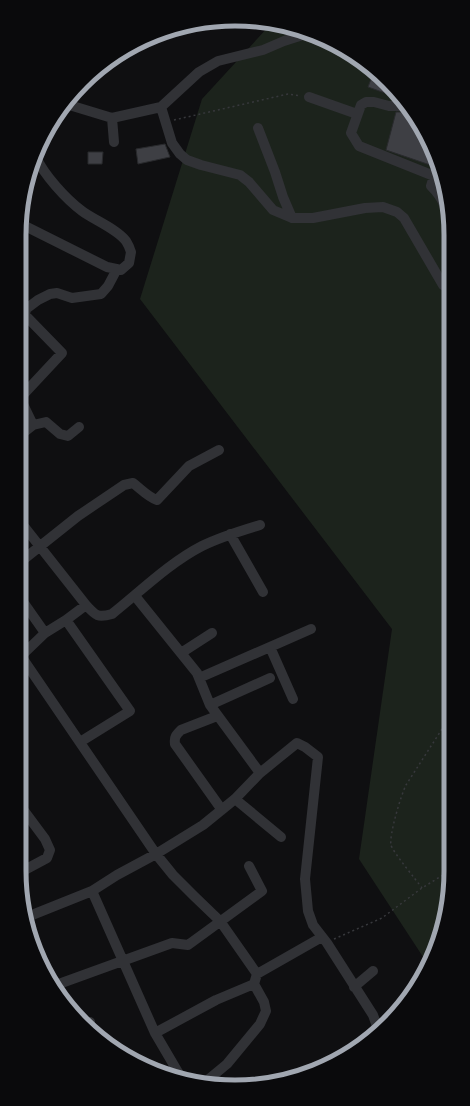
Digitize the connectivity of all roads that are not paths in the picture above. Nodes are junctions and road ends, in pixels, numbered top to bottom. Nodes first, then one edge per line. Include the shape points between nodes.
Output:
1 (299, 36) edge
2 (309, 97) road end
3 (71, 106) edge
4 (399, 106) edge
5 (161, 107) junction
6 (357, 114) junction
7 (112, 118) junction
8 (258, 128) dead end
9 (114, 142) dead end
10 (39, 163) edge
11 (435, 176) edge
12 (436, 179) edge
13 (440, 195) edge
14 (292, 218) junction
15 (26, 226) edge
16 (117, 269) junction
17 (444, 286) edge
18 (26, 309) edge
19 (26, 316) edge
20 (26, 392) edge
21 (26, 410) edge
22 (33, 424) junction
23 (79, 427) dead end
24 (26, 430) edge
25 (219, 450) dead end
26 (260, 525) dead end
27 (26, 529) edge
28 (230, 534) junction
29 (40, 546) junction
30 (26, 558) edge
31 (263, 592) dead end
32 (135, 596) junction
33 (86, 605) junction
34 (26, 606) edge
35 (66, 620) junction
36 (311, 629) dead end
37 (45, 633) junction
38 (212, 633) dead end
39 (270, 647) junction
40 (26, 651) edge
41 (182, 653) junction
42 (26, 666) edge
43 (199, 678) junction
44 (270, 678) dead end
45 (293, 699) dead end
46 (210, 705) junction
47 (217, 716) junction
48 (80, 742) junction
49 (260, 773) junction
50 (235, 799) junction
51 (222, 810) junction
52 (26, 813) edge
53 (281, 837) dead end
54 (156, 854) junction
55 (249, 866) dead end
56 (26, 869) edge
57 (92, 891) junction
58 (31, 915) edge
59 (220, 921) junction
60 (325, 940) junction
61 (122, 960) junction
62 (373, 971) dead end
63 (257, 974) junction
64 (59, 984) edge
65 (254, 984) junction
66 (354, 987) junction
67 (377, 1025) edge
68 (155, 1033) junction
69 (178, 1072) edge
70 (210, 1078) edge

1 - 5 street via 263,50 218,61 199,72
2 - 6 street
3 - 7 street
4 - 6 street via 366,102 361,105
5 - 7 street
5 - 14 street via 172,143 187,160 240,175 273,210
6 - 11 street via 351,133 359,146
7 - 9 street
8 - 14 street
10 - 16 street via 59,189 82,211 125,240 132,252 129,263 121,270
12 - 13 street via 431,186
14 - 17 street via 313,218 371,208 391,209 404,218
15 - 16 street via 107,267
16 - 18 street via 101,294 72,298 57,293 50,294
19 - 20 street via 62,354
21 - 22 street
22 - 23 street via 46,422 60,434 68,436
22 - 24 street
25 - 29 street via 189,466 157,500 133,484 124,485
26 - 28 street
27 - 29 street
28 - 31 street
28 - 32 street via 202,546 174,564
29 - 30 street
29 - 33 street
32 - 33 street via 112,614 101,617 94,614
32 - 41 street
33 - 35 street
34 - 37 street
35 - 37 street
35 - 48 street via 130,711
36 - 39 street
37 - 40 street
38 - 41 street
39 - 43 street
39 - 45 street
41 - 43 street
42 - 48 street
43 - 46 street
44 - 46 street
46 - 47 street
47 - 49 street
47 - 51 street via 181,730 174,738 175,744
48 - 54 street
49 - 50 street
49 - 60 street via 297,742 318,757 305,879 308,911 313,925
50 - 51 street
50 - 53 street
51 - 54 street
52 - 56 street via 50,850 47,858
54 - 57 street via 117,874
54 - 59 street via 173,875
55 - 59 street via 262,891
57 - 58 street
57 - 61 street
59 - 61 street via 188,945 172,943
59 - 63 street
60 - 63 street
60 - 66 street
61 - 64 street
61 - 68 street
62 - 66 street
63 - 65 street
65 - 68 street via 216,1000
65 - 70 street via 266,1011 260,1024 227,1064
66 - 67 street via 374,1015
68 - 69 street

